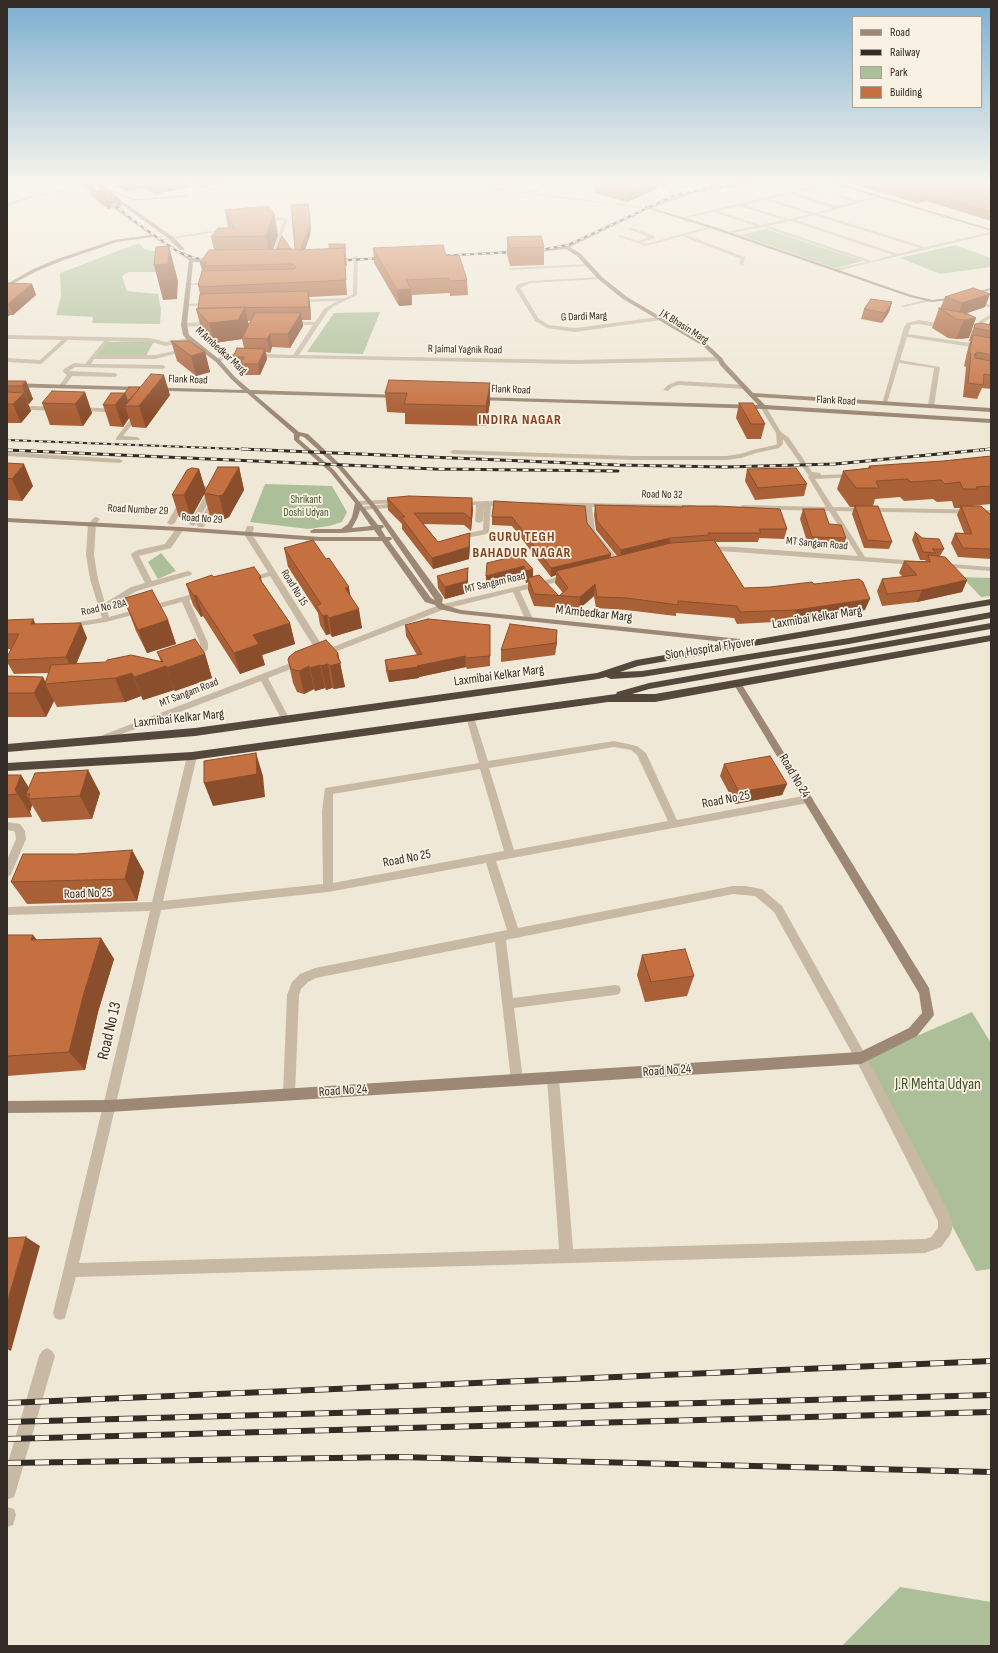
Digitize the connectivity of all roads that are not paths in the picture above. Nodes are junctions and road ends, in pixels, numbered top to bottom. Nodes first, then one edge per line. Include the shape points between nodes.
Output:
1 (59, 260) edge
2 (192, 260) edge
3 (209, 260) edge
4 (356, 260) edge
5 (580, 260) edge
6 (742, 260) edge
7 (807, 260) edge
8 (866, 260) edge
9 (879, 260) edge
10 (223, 262) edge
11 (872, 262) junction
12 (741, 264) dead end
13 (585, 265) junction
14 (510, 270) dead end
15 (836, 270) junction
16 (598, 278) junction
17 (216, 283) edge
18 (188, 284) junction
19 (7, 286) edge
20 (991, 289) edge
21 (966, 296) junction
22 (346, 299) junction
23 (929, 300) junction
24 (290, 301) edge
25 (218, 304) edge
26 (187, 305) junction
27 (903, 306) dead end
28 (991, 306) edge
29 (991, 316) edge
30 (657, 320) junction
31 (981, 322) edge
32 (283, 323) edge
33 (216, 324) edge
34 (317, 324) junction
35 (184, 325) junction
36 (905, 335) junction
37 (991, 335) edge
38 (7, 337) edge
39 (67, 338) junction
40 (108, 339) junction
41 (190, 340) junction
42 (696, 341) junction
43 (242, 346) edge
44 (199, 347) junction
45 (991, 348) edge
46 (238, 355) junction
47 (296, 356) junction
48 (92, 359) dead end
49 (714, 359) junction
50 (7, 360) edge
51 (218, 361) junction
52 (721, 361) junction
53 (897, 361) junction
54 (87, 366) junction
55 (163, 367) dead end
56 (70, 374) junction
57 (115, 375) dead end
58 (7, 385) edge
59 (62, 386) junction
60 (745, 387) junction
61 (157, 389) junction
62 (666, 390) dead end
63 (251, 392) junction
64 (152, 395) edge
65 (752, 395) junction
66 (408, 397) edge
67 (472, 398) edge
68 (884, 403) junction
69 (144, 406) edge
70 (931, 406) junction
71 (7, 407) edge
72 (763, 407) junction
73 (62, 409) edge
74 (69, 409) edge
75 (991, 410) edge
76 (124, 411) edge
77 (132, 411) edge
78 (140, 411) junction
79 (991, 421) edge
80 (779, 433) junction
81 (297, 434) junction
82 (137, 439) dead end
83 (453, 452) dead end
84 (7, 454) edge
85 (120, 461) dead end
86 (861, 475) edge
87 (846, 476) junction
88 (220, 488) edge
89 (408, 502) edge
90 (452, 503) edge
91 (480, 503) junction
92 (490, 503) junction
93 (516, 504) edge
94 (524, 504) edge
95 (372, 505) junction
96 (588, 505) junction
97 (360, 506) junction
98 (703, 507) edge
99 (733, 507) edge
100 (832, 509) junction
101 (7, 513) edge
102 (990, 513) edge
103 (7, 520) edge
104 (221, 520) dead end
105 (479, 521) dead end
106 (94, 522) junction
107 (203, 522) junction
108 (492, 522) edge
109 (171, 523) junction
110 (193, 524) junction
111 (387, 526) junction
112 (376, 528) junction
113 (180, 529) junction
114 (249, 531) junction
115 (343, 531) junction
116 (462, 537) edge
117 (396, 538) junction
118 (384, 540) junction
119 (697, 549) edge
120 (863, 559) junction
121 (618, 564) edge
122 (991, 569) edge
123 (188, 573) dead end
124 (272, 573) junction
125 (574, 575) edge
126 (243, 582) edge
127 (149, 584) junction
128 (214, 590) edge
129 (516, 590) junction
130 (185, 599) junction
131 (991, 602) edge
132 (440, 605) junction
133 (103, 607) junction
134 (991, 615) edge
135 (529, 619) junction
136 (106, 620) junction
137 (58, 626) edge
138 (991, 626) edge
139 (991, 638) edge
140 (750, 643) junction
141 (316, 656) junction
142 (183, 658) edge
143 (598, 676) junction
144 (263, 677) junction
145 (737, 683) junction
146 (608, 698) junction
147 (470, 717) junction
148 (286, 720) junction
149 (96, 740) junction
150 (7, 748) edge
151 (192, 756) junction
152 (483, 766) junction
153 (7, 767) edge
154 (808, 799) junction
155 (674, 824) junction
156 (7, 826) edge
157 (510, 855) junction
158 (490, 858) junction
159 (7, 872) edge
160 (328, 888) junction
161 (156, 906) junction
162 (7, 910) edge
163 (514, 934) junction
164 (500, 936) junction
165 (615, 990) dead end
166 (508, 1004) junction
167 (861, 1058) junction
168 (553, 1078) junction
169 (517, 1080) junction
170 (289, 1094) junction
171 (109, 1106) junction
172 (7, 1107) edge
173 (566, 1256) junction
174 (70, 1270) junction
175 (60, 1313) dead end
176 (46, 1356) dead end
177 (8, 1491) dead end

1 - 19 main road
2 - 18 main road, M Ambedkar Marg
3 - 10 main road
4 - 22 street via 355,295
5 - 13 main road, J K Bhasin Marg
6 - 12 street
7 - 15 main road
8 - 11 street
9 - 11 street
11 - 15 street
13 - 14 street
13 - 16 main road, J K Bhasin Marg
15 - 23 main road via 910,296
16 - 30 main road, J K Bhasin Marg via 616,296
16 - 30 street, G Dardi Marg via 530,282 518,288 537,320 547,326 575,330
17 - 18 street
18 - 26 main road, M Ambedkar Marg
20 - 21 main road
21 - 23 main road
21 - 28 street
22 - 24 street
22 - 34 street via 326,310
23 - 27 street
25 - 26 street
26 - 35 main road, M Ambedkar Marg
29 - 31 street
30 - 42 main road, J K Bhasin Marg
32 - 34 street
33 - 35 street
34 - 47 street
35 - 41 main road, M Ambedkar Marg
36 - 37 street via 907,327 919,322
36 - 45 street
36 - 53 street
38 - 39 street
39 - 40 street
39 - 50 street via 41,362
40 - 41 street via 150,340 166,344
40 - 44 street via 94,357 155,357
41 - 44 main road, M Ambedkar Marg
42 - 49 main road, J K Bhasin Marg
42 - 52 main road, J K Bhasin Marg via 705,345
43 - 46 street
44 - 51 main road, M Ambedkar Marg
46 - 47 street, R Jaimal Yagnik Road
46 - 51 street, R Jaimal Yagnik Road
47 - 49 street, R Jaimal Yagnik Road via 573,362
48 - 54 street
49 - 52 street, R Jaimal Yagnik Road
51 - 63 main road, M Ambedkar Marg via 233,378
52 - 60 main road, J K Bhasin Marg
53 - 68 street
53 - 70 street via 937,367
54 - 55 street
54 - 56 street via 69,367 66,372
56 - 57 street
56 - 59 street
58 - 59 main road, Flank Road
59 - 61 main road, Flank Road
60 - 62 street via 678,383
60 - 65 main road, J K Bhasin Marg
61 - 63 main road, Flank Road
61 - 64 street
63 - 66 main road, Flank Road
63 - 81 main road, M Ambedkar Marg
65 - 68 main road
65 - 72 main road, J K Bhasin Marg
67 - 72 main road, Flank Road
68 - 70 main road
69 - 78 street
70 - 75 main road
71 - 73 street
72 - 79 main road, Flank Road
72 - 80 street
74 - 76 street
77 - 78 street
78 - 82 street via 119,439
80 - 83 street via 780,444 777,447 726,458 634,458
80 - 87 street via 787,439 810,474 839,473
81 - 95 main road, M Ambedkar Marg via 306,435 341,468
81 - 97 main road, M Ambedkar Marg via 296,439 332,471
84 - 85 street
86 - 87 street
87 - 100 street via 811,477
88 - 107 street
89 - 95 street
90 - 91 street
91 - 92 street
91 - 105 street
92 - 93 street
92 - 108 street
92 - 116 street via 486,531
94 - 96 street, Road No 32
95 - 97 street
95 - 111 main road, M Ambedkar Marg
96 - 98 street, Road No 32
96 - 121 street via 591,531
97 - 112 main road, M Ambedkar Marg
97 - 115 main road via 351,525
99 - 100 street
100 - 102 street
100 - 120 street
101 - 106 main road, Road Number 29
103 - 106 main road, Road No 29
104 - 107 street
106 - 109 main road, Road Number 29
106 - 113 main road, Road No 29
106 - 133 street via 90,555
107 - 110 main road, Road Number 29
107 - 114 main road, Road Number 29
109 - 110 main road, Road Number 29
109 - 110 street via 189,490 198,487 212,489
111 - 112 main road, Road Number 29
111 - 117 main road, M Ambedkar Marg
112 - 115 main road, Road Number 29
112 - 118 main road, M Ambedkar Marg
113 - 114 main road, Road No 29
113 - 127 street via 168,546 141,552 135,556
114 - 115 main road, Road Number 29
114 - 118 main road, Road No 29 via 320,539
114 - 124 street, Road No 15
117 - 118 main road, Road No 29
117 - 132 main road, M Ambedkar Marg via 439,598
118 - 132 main road, M Ambedkar Marg via 428,600
119 - 120 street, MT Sangam Road via 734,549
120 - 122 street, MT Sangam Road
123 - 127 street
124 - 126 street
124 - 141 street, Road No 15
125 - 129 street, MT Sangam Road
127 - 133 street via 134,589
128 - 130 street, Road No 28A
129 - 132 street, MT Sangam Road
129 - 135 street
130 - 136 street, Road No 28A
130 - 142 street via 204,643 204,649 198,654
131 - 140 highway, Laxmibai Kelkar Marg
132 - 135 main road, M Ambedkar Marg via 461,612
132 - 141 street, MT Sangam Road
133 - 136 street
134 - 143 highway, Sion Hospital Flyover via 642,674
135 - 140 main road, M Ambedkar Marg
136 - 137 street, Road No 28A
138 - 146 highway, Sion Hospital Flyover via 649,686
139 - 145 highway
140 - 143 highway, Laxmibai Kelkar Marg via 636,663
141 - 144 street, MT Sangam Road
143 - 148 highway, Laxmibai Kelkar Marg
144 - 148 street
144 - 149 street, MT Sangam Road
145 - 146 highway via 655,698
145 - 154 main road, Road No 24
146 - 147 highway
147 - 151 highway
147 - 152 street
148 - 149 highway, Laxmibai Kelkar Marg via 195,732
149 - 150 highway, Laxmibai Kelkar Marg
151 - 153 highway via 52,768
151 - 161 street, Road No 13
152 - 155 street via 614,744 634,748 641,753
152 - 157 street
152 - 160 street via 328,791
154 - 155 street, Road No 25
154 - 167 main road, Road No 24 via 925,992 928,1016 913,1032
155 - 157 street, Road No 25
156 - 159 street via 16,827 20,831 21,839
157 - 158 street, Road No 25
158 - 160 street, Road No 25
158 - 163 street
160 - 161 street, Road No 25
161 - 162 street, Road No 25
161 - 171 street, Road No 13
163 - 164 street
163 - 167 street via 733,890 758,892 778,909
164 - 166 street
164 - 170 street via 315,973 304,978 296,986 293,995
165 - 166 street
166 - 169 street
167 - 168 main road, Road No 24
167 - 173 street via 945,1220 945,1230 936,1242 925,1246
168 - 169 main road, Road No 24
168 - 173 street
169 - 170 main road, Road No 24
170 - 171 main road, Road No 24
171 - 172 main road, Road No 24
171 - 174 street, Road No 13
173 - 174 street
174 - 175 street, Road No 13
176 - 177 street

